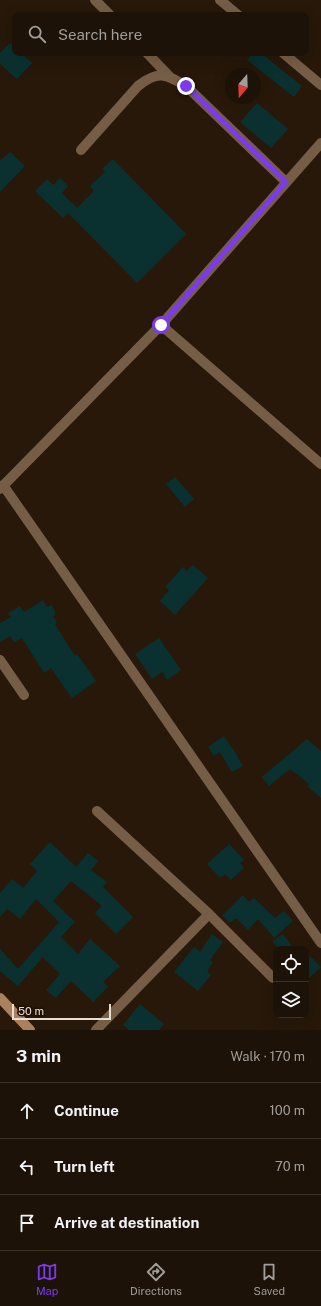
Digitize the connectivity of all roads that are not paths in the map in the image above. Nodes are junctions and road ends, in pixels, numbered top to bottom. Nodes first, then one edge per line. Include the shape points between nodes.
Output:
1 (95, 0) edge
2 (220, 0) edge
3 (107, 12) edge
4 (234, 12) edge
5 (150, 56) edge
6 (286, 56) edge
7 (170, 76) junction
8 (321, 86) edge
9 (321, 143) edge
10 (81, 150) dead end
11 (286, 182) junction
12 (161, 325) junction
13 (321, 464) edge
14 (2, 487) edge
15 (0, 660) edge
16 (24, 695) dead end
17 (97, 811) dead end
18 (209, 914) junction
19 (321, 943) edge
20 (273, 978) dead end
21 (0, 998) edge
22 (30, 1030) edge
23 (96, 1030) edge

1 - 3 street
2 - 4 street
5 - 7 street
6 - 8 street
7 - 10 street via 159,74 138,86
7 - 11 street via 186,86
9 - 11 street
11 - 12 street
12 - 13 street
12 - 14 street
14 - 19 street
15 - 16 street
17 - 18 street
18 - 20 street
18 - 23 street
21 - 22 street

